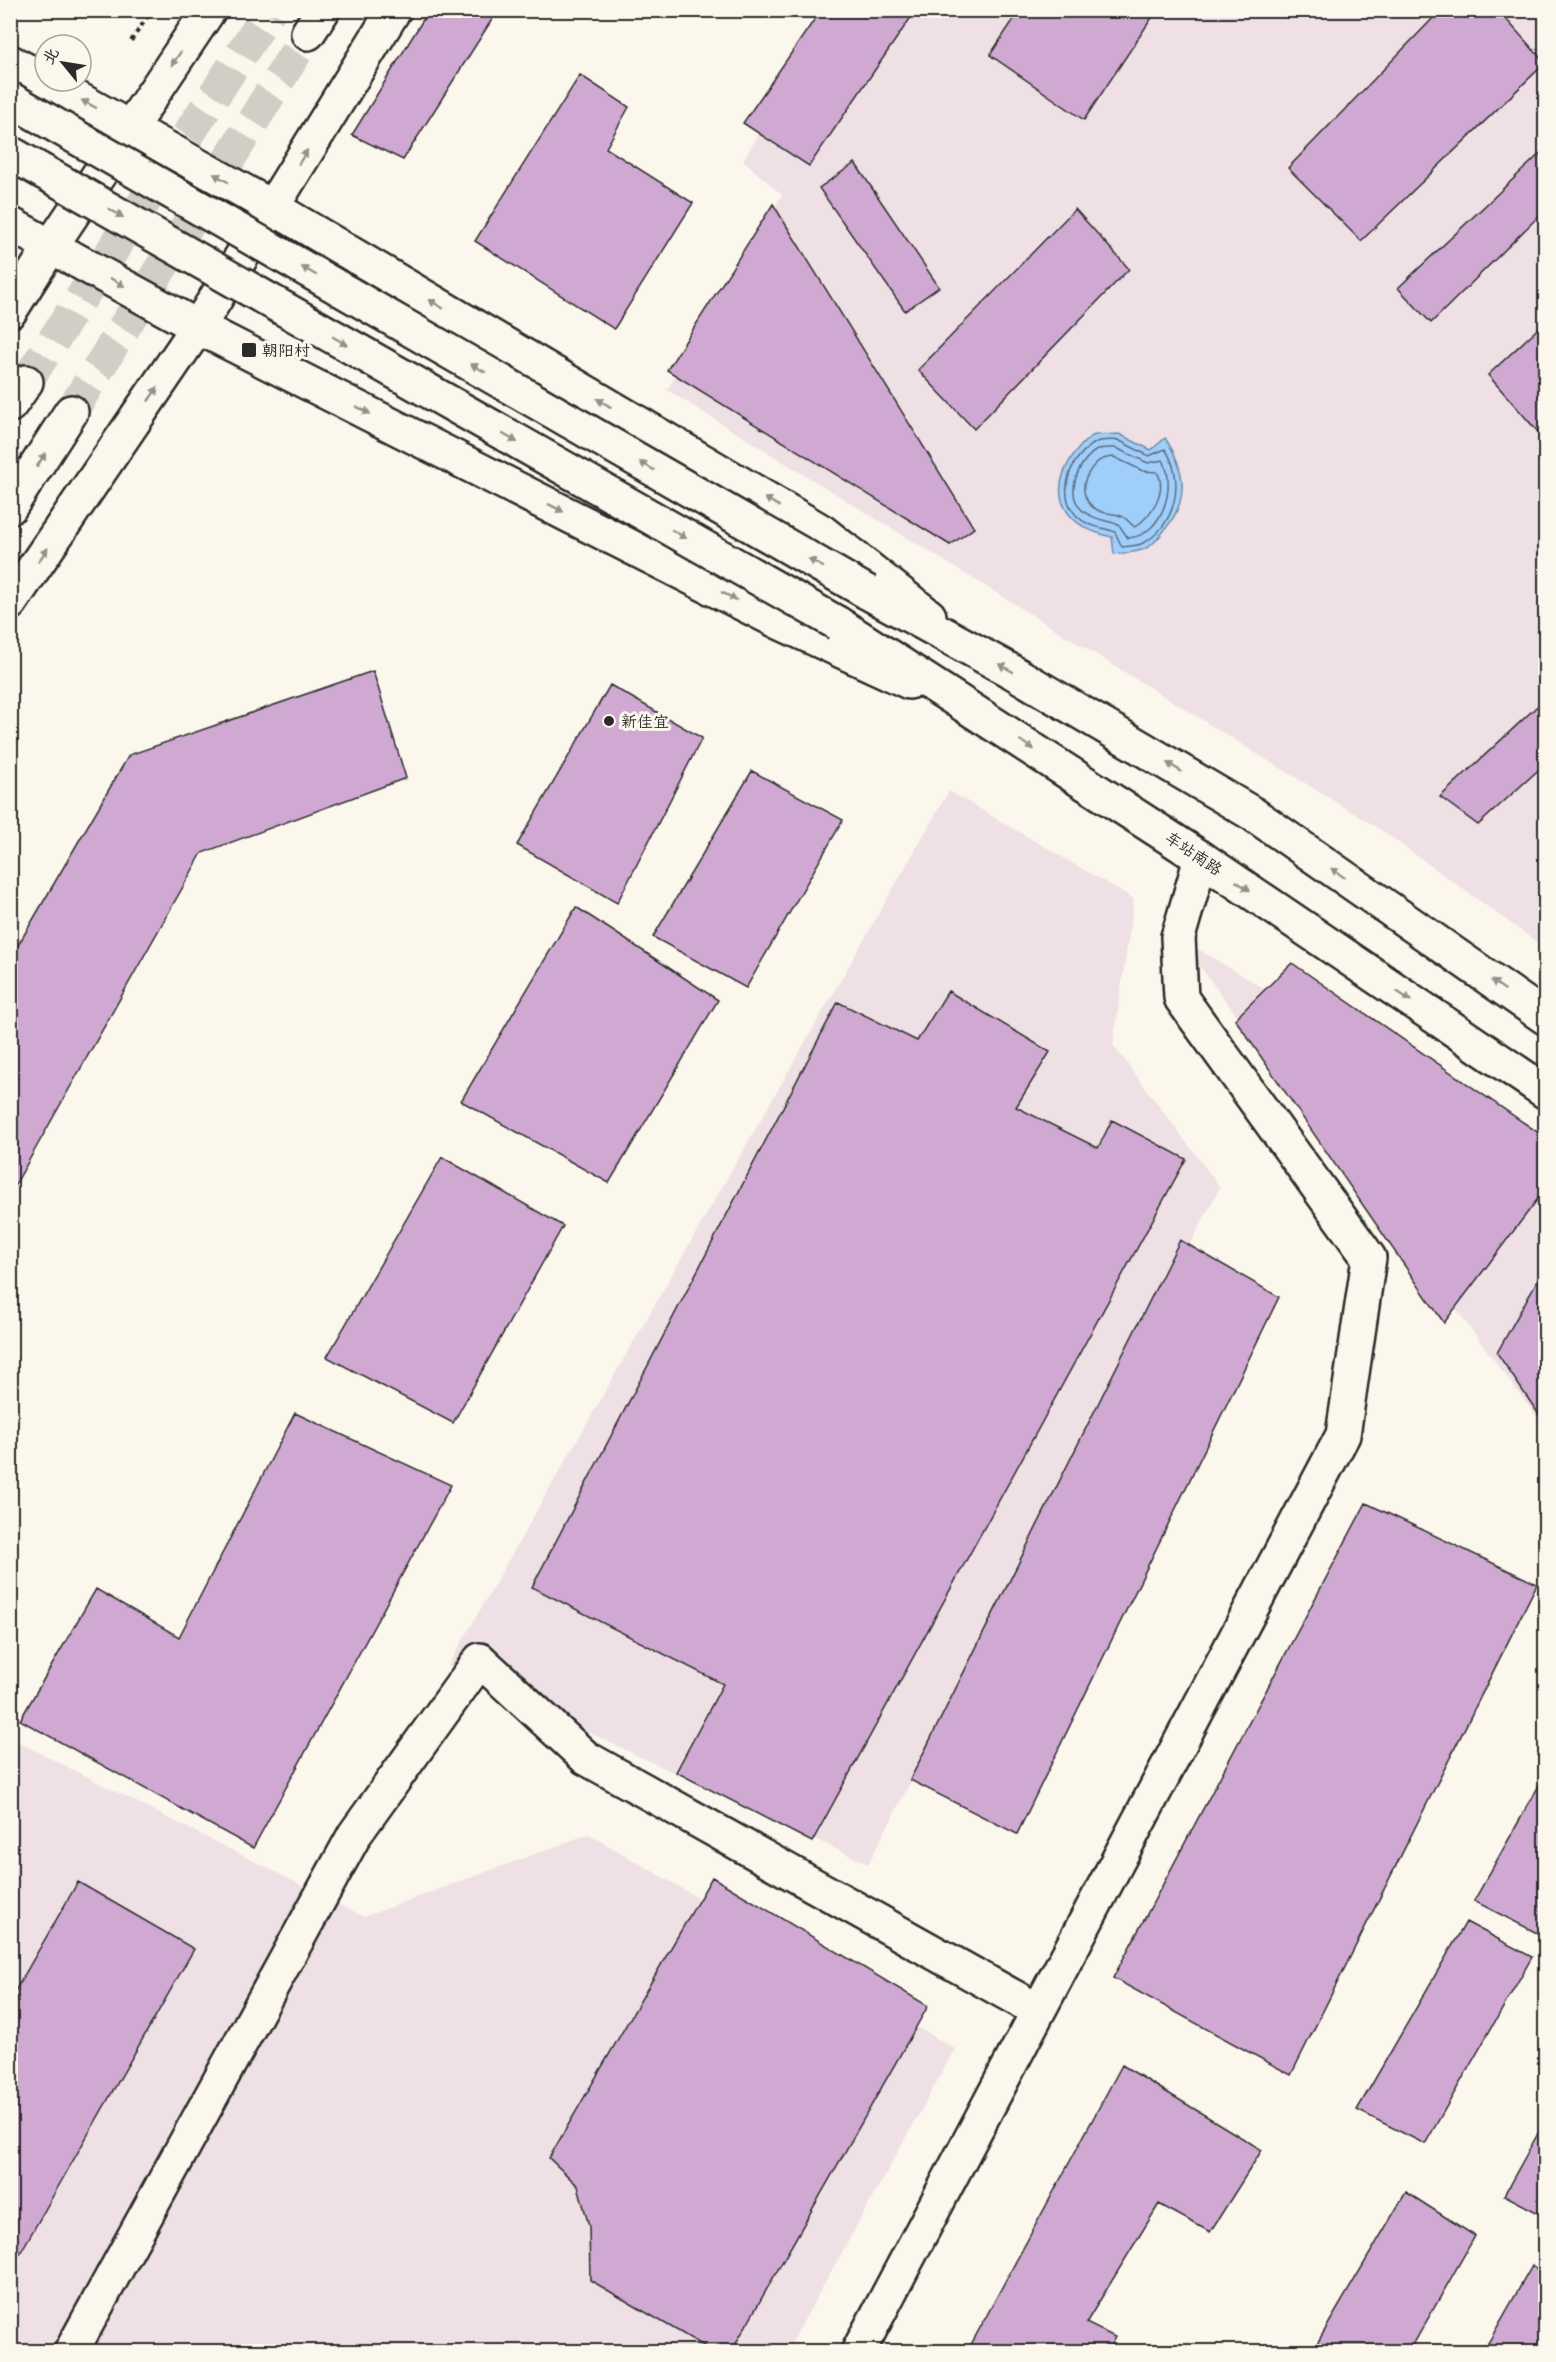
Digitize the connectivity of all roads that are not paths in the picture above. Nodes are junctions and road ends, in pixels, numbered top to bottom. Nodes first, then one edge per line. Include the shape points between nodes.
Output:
1 (208, 10) edge
2 (394, 10) edge
3 (10, 62) edge
4 (33, 74) edge
5 (68, 93) edge
6 (10, 99) edge
7 (132, 127) junction
8 (10, 153) edge
9 (272, 207) junction
10 (10, 224) edge
11 (51, 246) junction
12 (10, 311) edge
13 (198, 327) junction
14 (71, 412) tunnel mouth
15 (10, 507) edge
16 (10, 603) edge
17 (971, 649) junction
18 (985, 717) junction
19 (1201, 858) junction
20 (1545, 1018) edge
21 (1545, 1092) edge
22 (1037, 2010) junction
23 (71, 2352) edge
24 (858, 2352) edge

1 -> 7 main road
9 -> 2 main road
3 - 4 main road
7 -> 5 main road
17 -> 6 main road, bridge
9 -> 7 main road
7 - 11 main road
8 -> 18 main road, 车站南路, bridge via 837,623
9 - 13 main road
17 -> 9 main road via 821,531
10 - 11 main road
11 - 12 main road
11 -> 13 main road
16 -> 13 main road
13 -> 18 main road via 771,617
15 -> 14 main road
20 -> 17 main road via 1253,814
18 -> 19 main road, 车站南路
19 -> 21 main road, 车站南路
19 - 22 main road via 1178,937 1180,998 1369,1258 1343,1435
22 - 23 main road via 586,1758 480,1660 355,1834
22 - 24 main road

